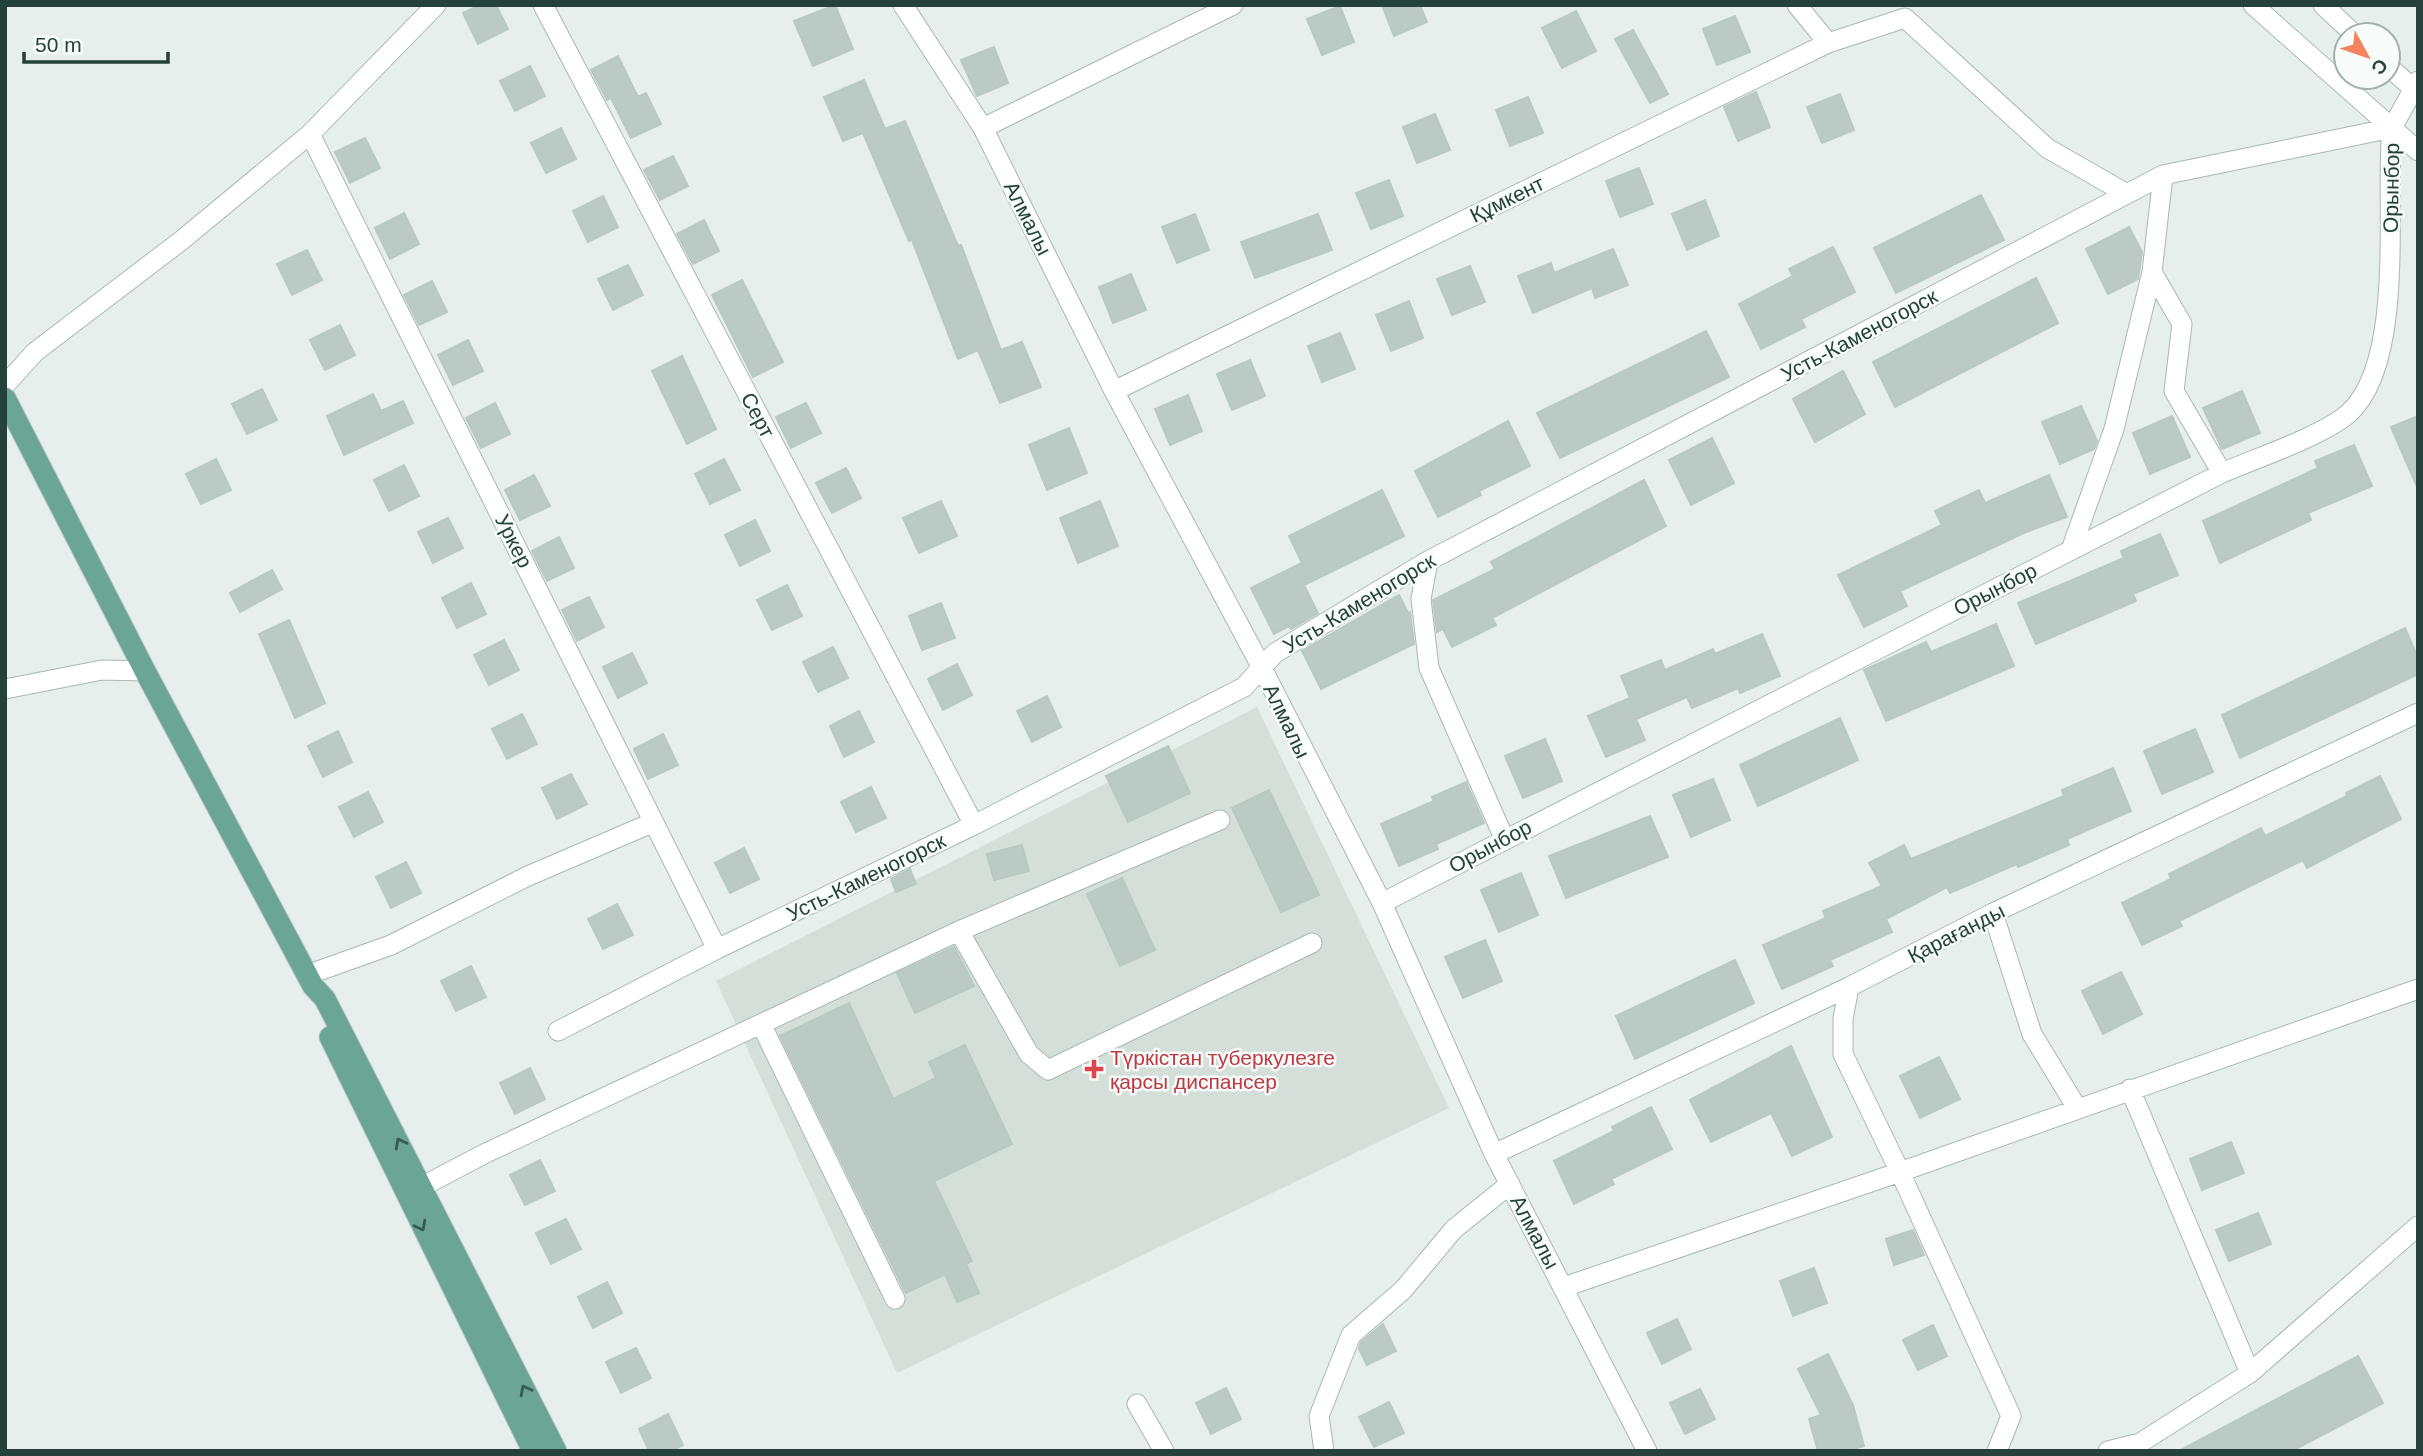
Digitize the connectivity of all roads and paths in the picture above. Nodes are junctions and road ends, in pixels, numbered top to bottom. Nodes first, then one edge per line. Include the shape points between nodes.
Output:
1 (436, 5) edge
2 (543, 5) edge
3 (904, 5) edge
4 (1233, 5) edge
5 (1797, 5) edge
6 (2253, 5) edge
7 (2323, 5) edge
8 (2340, 21) edge
9 (1828, 43) junction
10 (2402, 77) edge
11 (2416, 88) edge
12 (983, 128) junction
13 (2392, 128) junction
14 (310, 134) junction
15 (2418, 151) edge
16 (2163, 176) junction
17 (2127, 194) junction
18 (2152, 272) junction
19 (5, 385) edge
20 (1114, 391) junction
21 (5, 398) edge
22 (2222, 473) junction
23 (2071, 550) junction
24 (1428, 561) junction
25 (1262, 668) junction
26 (145, 671) junction
27 (5, 689) edge
28 (2418, 713) edge
29 (1220, 820) dead end
30 (654, 822) junction
31 (974, 825) junction
32 (1504, 838) junction
33 (1381, 904) junction
34 (1993, 913) junction
35 (959, 931) junction
36 (1312, 943) dead end
37 (717, 949) junction
38 (310, 981) junction
39 (1849, 987) junction
40 (2418, 989) edge
41 (761, 1024) junction
42 (558, 1031) dead end
43 (2130, 1089) junction
44 (2077, 1108) junction
45 (1494, 1154) junction
46 (1900, 1172) junction
47 (1510, 1184) junction
48 (423, 1186) junction
49 (2418, 1226) edge
50 (1564, 1287) junction
51 (895, 1299) dead end
52 (2249, 1373) junction
53 (1137, 1404) dead end
54 (533, 1451) edge
55 (556, 1451) edge
56 (1164, 1451) edge
57 (1324, 1451) edge
58 (1647, 1451) edge
59 (1997, 1451) edge
60 (2108, 1451) edge

1 - 14 street
2 - 31 street, Серт
3 - 12 street, Алмалы
4 - 12 street
5 - 9 street
6 - 13 street
7 - 8 street
9 - 17 street, Құмкент via 1905,18 2047,148
9 - 20 street, Құмкент
10 - 11 street
11 - 13 street
12 - 20 street, Алмалы
13 - 15 street
13 - 16 street, Усть-Каменогорск
13 - 22 street, Орынбор via 2388,283 2383,336 2370,386 2339,421
14 - 19 street via 36,352
14 - 30 street, Уркер
16 - 17 street, Усть-Каменогорск
16 - 18 street
17 - 24 street, Усть-Каменогорск
18 - 22 street via 2182,324 2174,391
18 - 23 street via 2115,429
20 - 25 street, Алмалы
21 - 26 main road
22 - 23 street, Орынбор
23 - 32 street, Орынбор
24 - 25 street, Усть-Каменогорск via 1275,653
24 - 32 street via 1421,599 1429,668
25 - 31 street, Усть-Каменогорск via 1244,687
25 - 33 street, Алмалы
26 - 27 street via 102,670
26 - 38 main road
28 - 34 street, Қарағанды
29 - 35 street
30 - 37 street, Уркер
30 - 38 street via 528,876
31 - 37 street, Усть-Каменогорск
32 - 33 street, Орынбор
33 - 45 street, Алмалы
34 - 39 street, Қарағанды
34 - 44 street via 2032,1034
35 - 36 street via 1030,1054 1048,1070
35 - 41 street
37 - 42 street, Усть-Каменогорск
48 -> 38 main road via 325,999
38 -> 54 main road via 313,1002
39 - 45 street, Қарағанды
39 - 46 street via 1843,1054
40 - 43 street
41 - 48 street
41 - 51 street
43 - 44 street
43 - 52 street
44 - 46 street
45 - 47 street, Алмалы
46 - 50 street
46 - 59 street via 2011,1416
47 - 50 street, Алмалы
47 - 57 street via 1454,1229 1403,1290 1351,1335 1319,1416
55 -> 48 main road
49 - 52 street
50 - 58 street, Алмалы
52 - 60 street via 2140,1443
53 - 56 street

